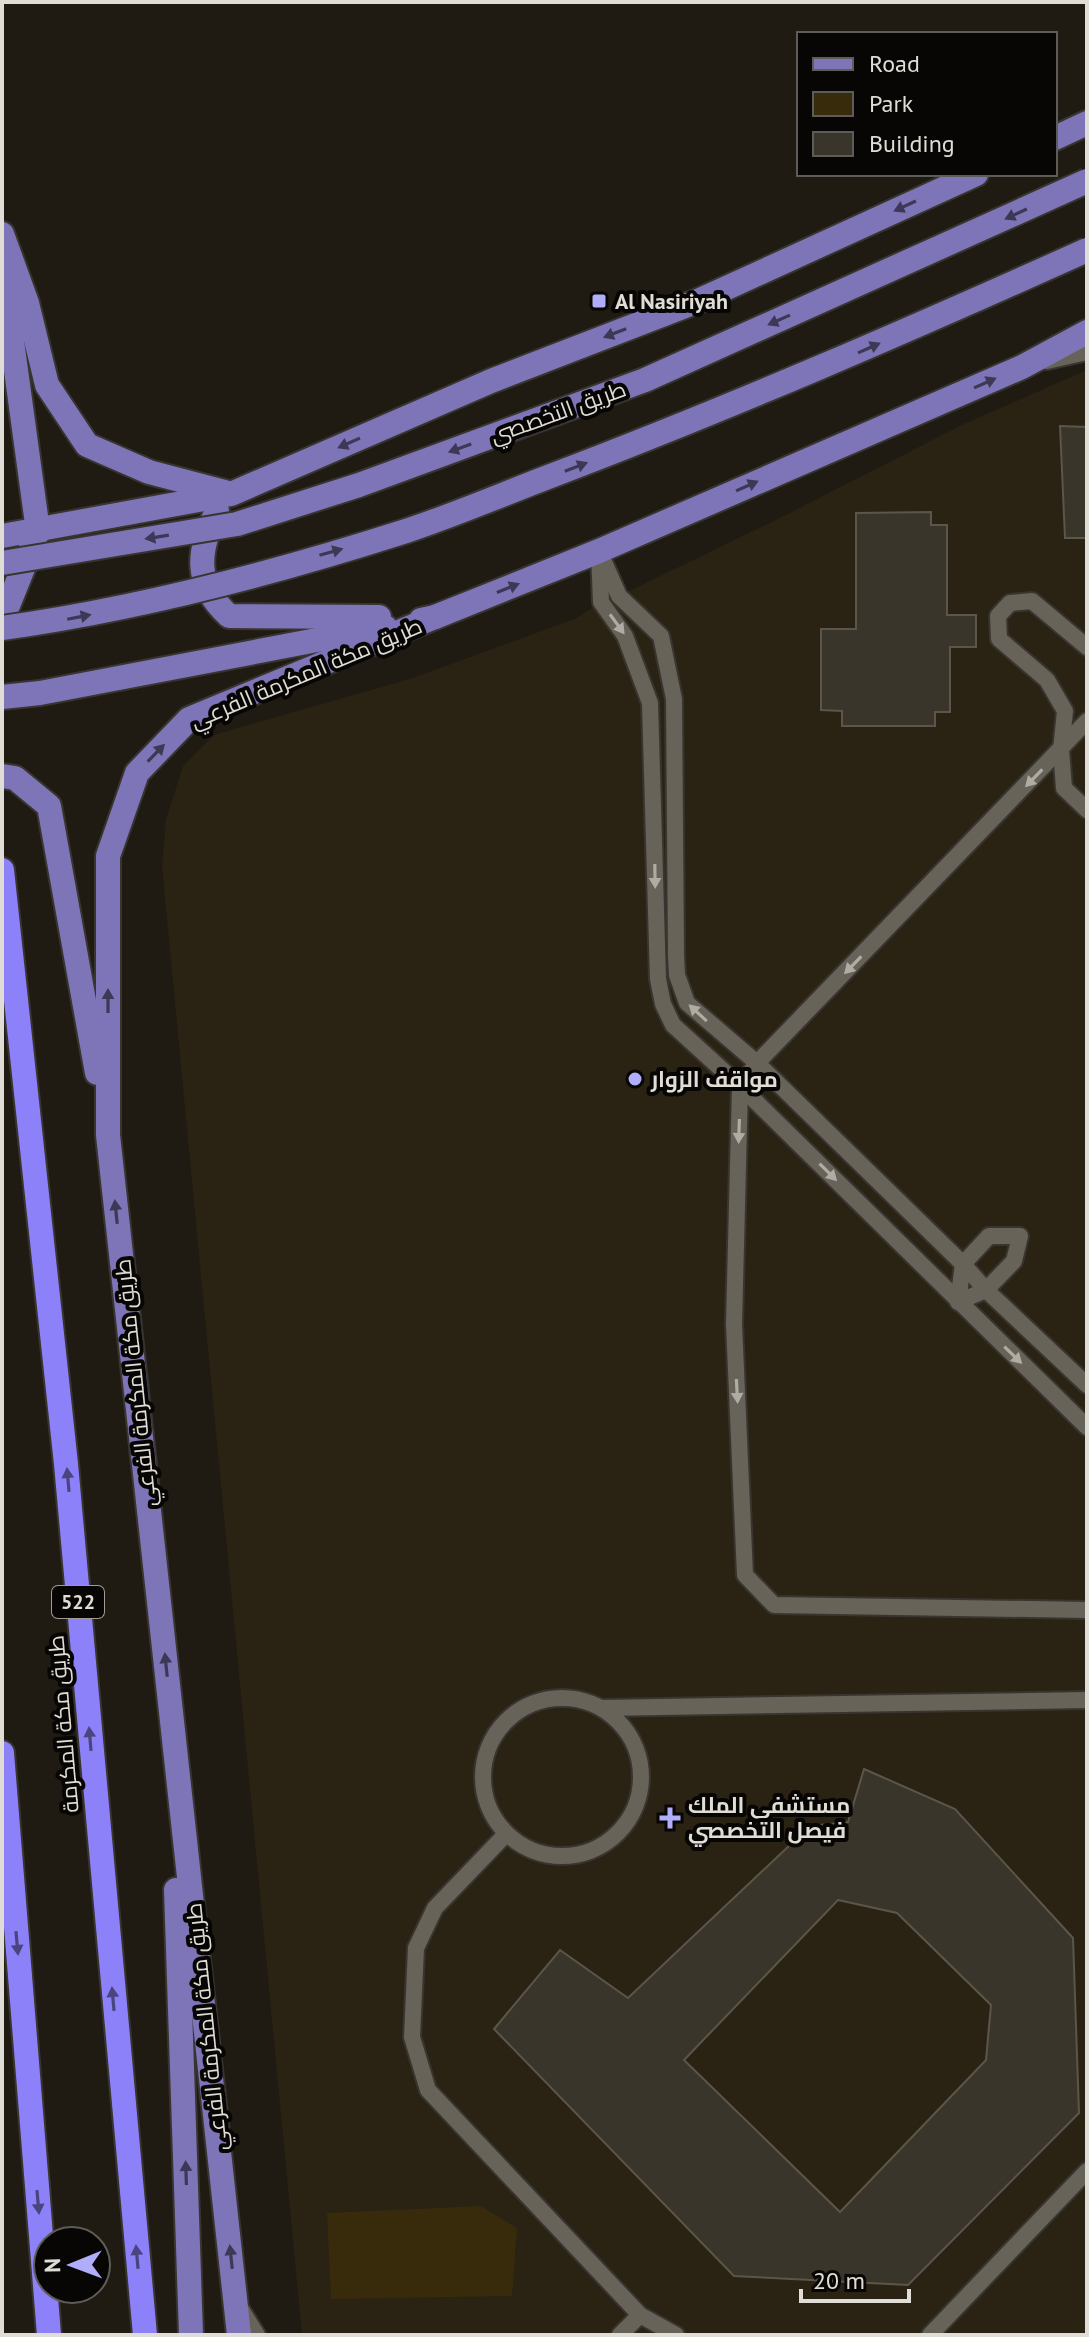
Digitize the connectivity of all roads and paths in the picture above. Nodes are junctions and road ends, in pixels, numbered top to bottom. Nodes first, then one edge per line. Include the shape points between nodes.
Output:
1 (1087, 123) edge
2 (1057, 137) edge
3 (972, 176) edge
4 (1087, 181) edge
5 (2, 234) edge
6 (1087, 250) edge
7 (2, 268) edge
8 (1087, 332) edge
9 (1087, 352) edge
10 (1022, 367) junction
11 (2, 369) edge
12 (2, 400) edge
13 (231, 494) junction
14 (38, 531) junction
15 (2, 536) edge
16 (599, 551) junction
17 (2, 563) edge
18 (2, 613) edge
19 (435, 617) junction
20 (2, 628) edge
21 (1087, 647) edge
22 (2, 697) edge
23 (1087, 721) edge
24 (1061, 750) junction
25 (2, 776) edge
26 (1087, 810) edge
27 (2, 870) edge
28 (757, 1063) junction
29 (740, 1086) junction
30 (108, 1135) junction
31 (963, 1264) junction
32 (986, 1290) junction
33 (958, 1302) junction
34 (1087, 1385) edge
35 (1087, 1427) edge
36 (1087, 1610) edge
37 (1087, 1700) edge
38 (170, 1702) junction
39 (602, 1708) junction
40 (2, 1753) edge
41 (506, 1834) junction
42 (1087, 2171) edge
43 (236, 2301) junction
44 (640, 2315) junction
45 (49, 2335) edge
46 (145, 2335) edge
47 (191, 2335) edge
48 (239, 2335) edge
49 (257, 2335) edge
50 (620, 2335) edge
51 (676, 2335) edge
52 (930, 2335) edge

1 - 2 main road
3 -> 13 main road via 698,301 491,381
4 -> 17 main road, طريق التخصصي, bridge via 645,380 359,485 237,524
5 - 13 main road via 27,303 47,385 87,445 149,472
20 -> 6 main road, bridge via 75,618 231,581 408,530 860,352
7 - 14 main road
8 - 10 main road
9 - 10 lane
16 -> 10 main road
11 - 12 main road
13 - 14 main road
13 - 19 main road via 204,537 201,570 214,602 229,616
14 - 15 main road
14 - 18 main road
19 -> 16 main road
28 -> 16 lane via 687,1003 677,975 674,699 661,636 619,596
16 -> 29 lane via 601,602 625,636 650,703 663,1004 673,1025
19 - 22 main road
30 -> 19 main road, طريق مكة المكرمة الفرعي via 108,856 137,773 189,719
21 - 24 lane via 1032,601 1010,603 998,616 999,639 1047,680 1065,711
23 - 24 lane
24 - 26 lane via 1064,788
24 -> 28 lane
25 - 30 main road via 15,778 49,806
46 -> 27 highway, طريق مكة المكرمة / 522 via 66,1464
28 - 29 lane
28 - 31 lane
29 -> 33 lane
29 -> 36 lane via 734,1324 745,1575 774,1605
38 -> 30 main road, طريق مكة المكرمة الفرعي
31 - 32 lane
31 - 32 lane via 989,1236 1020,1236 1014,1261
31 - 33 lane
32 - 33 lane
32 - 34 lane
33 -> 35 lane
37 - 39 lane
43 -> 38 main road, طريق مكة المكرمة الفرعي
47 -> 38 main road
39 - 41 lane via 579,1698 553,1697 509,1717 493,1737 482,1785 490,1812
39 - 41 lane via 621,1723 641,1768 639,1796 628,1822 608,1842 584,1854 556,1857 529,1850
40 -> 45 highway
41 - 44 lane via 435,1908 416,1948 412,2037 428,2090
42 - 52 lane
43 - 48 main road, طريق مكة المكرمة الفرعي
43 - 49 lane
44 - 50 lane
44 - 51 lane

